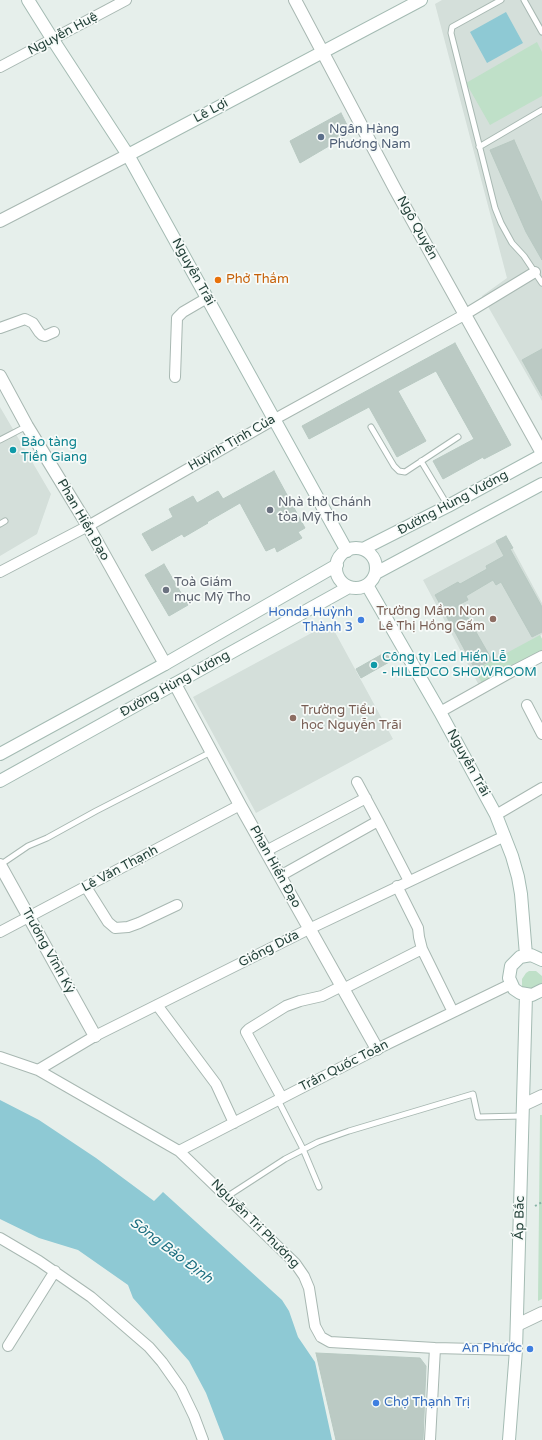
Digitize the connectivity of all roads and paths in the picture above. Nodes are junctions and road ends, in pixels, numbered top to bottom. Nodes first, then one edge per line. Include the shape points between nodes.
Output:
1 (28, 0) edge
2 (126, 0) edge
3 (295, 0) edge
4 (422, 0) edge
5 (501, 0) edge
6 (524, 0) edge
7 (542, 32) edge
8 (53, 40) junction
9 (323, 53) junction
10 (0, 67) edge
11 (542, 110) edge
12 (479, 147) junction
13 (128, 155) junction
14 (0, 221) edge
15 (535, 272) junction
16 (542, 283) edge
17 (207, 298) junction
18 (464, 315) junction
19 (0, 328) edge
20 (54, 332) dead end
21 (175, 377) dead end
22 (2, 384) edge
23 (275, 419) junction
24 (27, 426) junction
25 (371, 427) dead end
26 (458, 437) dead end
27 (0, 440) edge
28 (542, 454) edge
29 (421, 461) junction
30 (542, 484) edge
31 (448, 506) junction
32 (5, 521) dead end
33 (0, 524) edge
34 (88, 526) junction
35 (363, 550) junction
36 (347, 551) junction
37 (337, 565) junction
38 (0, 572) edge
39 (376, 573) junction
40 (367, 585) junction
41 (349, 587) junction
42 (542, 656) edge
43 (165, 664) junction
44 (175, 684) junction
45 (528, 705) dead end
46 (440, 712) junction
47 (542, 734) edge
48 (212, 751) junction
49 (0, 754) edge
50 (0, 781) edge
51 (357, 782) dead end
52 (542, 788) edge
53 (366, 798) junction
54 (240, 805) junction
55 (496, 815) junction
56 (378, 821) junction
57 (505, 836) junction
58 (266, 851) junction
59 (0, 865) edge
60 (280, 876) junction
61 (409, 881) junction
62 (397, 886) junction
63 (86, 887) junction
64 (176, 905) dead end
65 (29, 917) junction
66 (309, 929) junction
67 (0, 932) edge
68 (422, 949) junction
69 (526, 955) junction
70 (542, 960) edge
71 (511, 984) junction
72 (343, 988) junction
73 (542, 990) edge
74 (526, 995) junction
75 (157, 1005) junction
76 (453, 1012) junction
77 (95, 1036) junction
78 (377, 1049) junction
79 (0, 1057) edge
80 (38, 1070) junction
81 (542, 1096) edge
82 (280, 1099) junction
83 (523, 1111) junction
84 (234, 1123) junction
85 (303, 1149) junction
86 (179, 1151) junction
87 (319, 1187) dead end
88 (228, 1196) junction
89 (542, 1202) edge
90 (535, 1206) dead end
91 (0, 1238) edge
92 (55, 1271) junction
93 (542, 1313) edge
94 (517, 1325) junction
95 (8, 1346) dead end
96 (435, 1348) junction
97 (516, 1350) junction
98 (203, 1440) edge
99 (430, 1440) edge
100 (509, 1440) edge

1 - 8 main road, Nguyễn Trãi
2 - 8 street, Nguyễn Huệ
3 - 9 main road, Ngô Quyền
4 - 9 main road, Lê Lợi
5 - 12 lane via 452,27 451,33
6 - 7 lane
8 - 10 street, Nguyễn Huệ
8 - 13 main road, Nguyễn Trãi
9 - 13 main road, Lê Lợi
9 - 18 main road, Ngô Quyền
11 - 12 lane
12 - 15 lane via 501,223 512,243
13 - 14 main road, Lê Lợi
13 - 17 main road, Nguyễn Trãi
15 - 16 lane
15 - 18 street, Huỳnh Tịnh Của
17 - 21 street via 177,318
17 - 23 main road, Nguyễn Trãi
18 - 23 street, Huỳnh Tịnh Của
18 - 28 main road, Ngô Quyền
19 - 20 street via 26,319 33,323 42,335
22 - 24 main road, Phan Hiển Đạo
23 - 34 street, Huỳnh Tịnh Của
23 - 36 main road, Nguyễn Trãi
24 - 27 lane
24 - 34 main road, Phan Hiển Đạo
25 - 29 lane via 398,471 405,472
26 - 29 lane
28 - 31 main road, Đường Hùng Vương
29 - 31 lane
30 - 39 main road, Đường Hùng Vương
31 - 35 main road, Đường Hùng Vương
32 - 33 lane
34 - 38 street, Huỳnh Tịnh Của
34 - 43 main road, Phan Hiển Đạo
35 - 36 main road via 358,548
35 - 39 main road via 374,559
36 - 37 main road via 338,559
37 - 41 main road via 339,578
37 - 43 main road, Đường Hùng Vương
39 - 40 main road
40 - 41 main road
40 - 46 main road, Nguyễn Trãi
41 - 44 main road, Đường Hùng Vương
42 - 46 street
43 - 49 main road, Đường Hùng Vương
44 - 48 main road, Phan Hiển Đạo
44 - 50 main road, Đường Hùng Vương
45 - 47 street
46 - 55 main road, Nguyễn Trãi
48 - 54 main road, Phan Hiển Đạo
48 - 59 lane via 28,846
51 - 53 street
52 - 55 street
53 - 56 street
53 - 58 street
54 - 58 main road, Phan Hiển Đạo
54 - 63 street, Lê Văn Thạnh
55 - 57 main road, Nguyễn Trãi
56 - 60 street
56 - 61 street
57 - 61 street, Giồng Dứa
57 - 69 main road, Nguyễn Trãi via 518,877
58 - 60 main road, Phan Hiển Đạo
59 - 65 main road, Trương Vĩnh Ký
60 - 66 main road, Phan Hiển Đạo
61 - 62 street, Giồng Dứa
62 - 66 street, Giồng Dứa
62 - 68 street via 417,924
63 - 64 street via 108,922 115,928 128,927
63 - 65 street, Lê Văn Thạnh
65 - 67 street, Lê Văn Thạnh
65 - 77 main road, Trương Vĩnh Ký
66 - 72 main road, Phan Hiển Đạo
66 - 75 street, Giồng Dứa
68 - 72 street
68 - 76 street
69 - 70 main road
69 - 71 main road via 511,966
71 - 74 main road via 514,989
71 - 76 street, Trần Quốc Toản
72 - 78 main road, Phan Hiển Đạo
72 - 82 street via 286,1006 246,1032
73 - 74 main road
74 - 83 main road, Ấp Bắc
75 - 77 street, Giồng Dứa
75 - 84 street via 216,1084
76 - 78 street, Trần Quốc Toản
77 - 80 street, Giồng Dứa
78 - 82 street, Trần Quốc Toản
79 - 80 street, Nguyễn Tri Phương
80 - 86 street, Nguyễn Tri Phương
81 - 83 main road
82 - 84 street, Trần Quốc Toản
82 - 85 lane
83 - 85 lane via 478,1117 472,1094 348,1131
83 - 94 main road, Ấp Bắc
84 - 86 street, Trần Quốc Toản
85 - 87 lane
85 - 88 lane
86 - 88 street, Nguyễn Tri Phương
88 - 96 street, Nguyễn Tri Phương via 295,1263 304,1276 309,1288 315,1326 321,1337 330,1342
89 - 90 path
91 - 92 street
92 - 95 street
92 - 98 street via 91,1297 149,1347 181,1389
93 - 94 main road
94 - 97 main road, Ấp Bắc
96 - 97 street, Nguyễn Tri Phương
96 - 99 street
97 - 100 main road, Ấp Bắc

